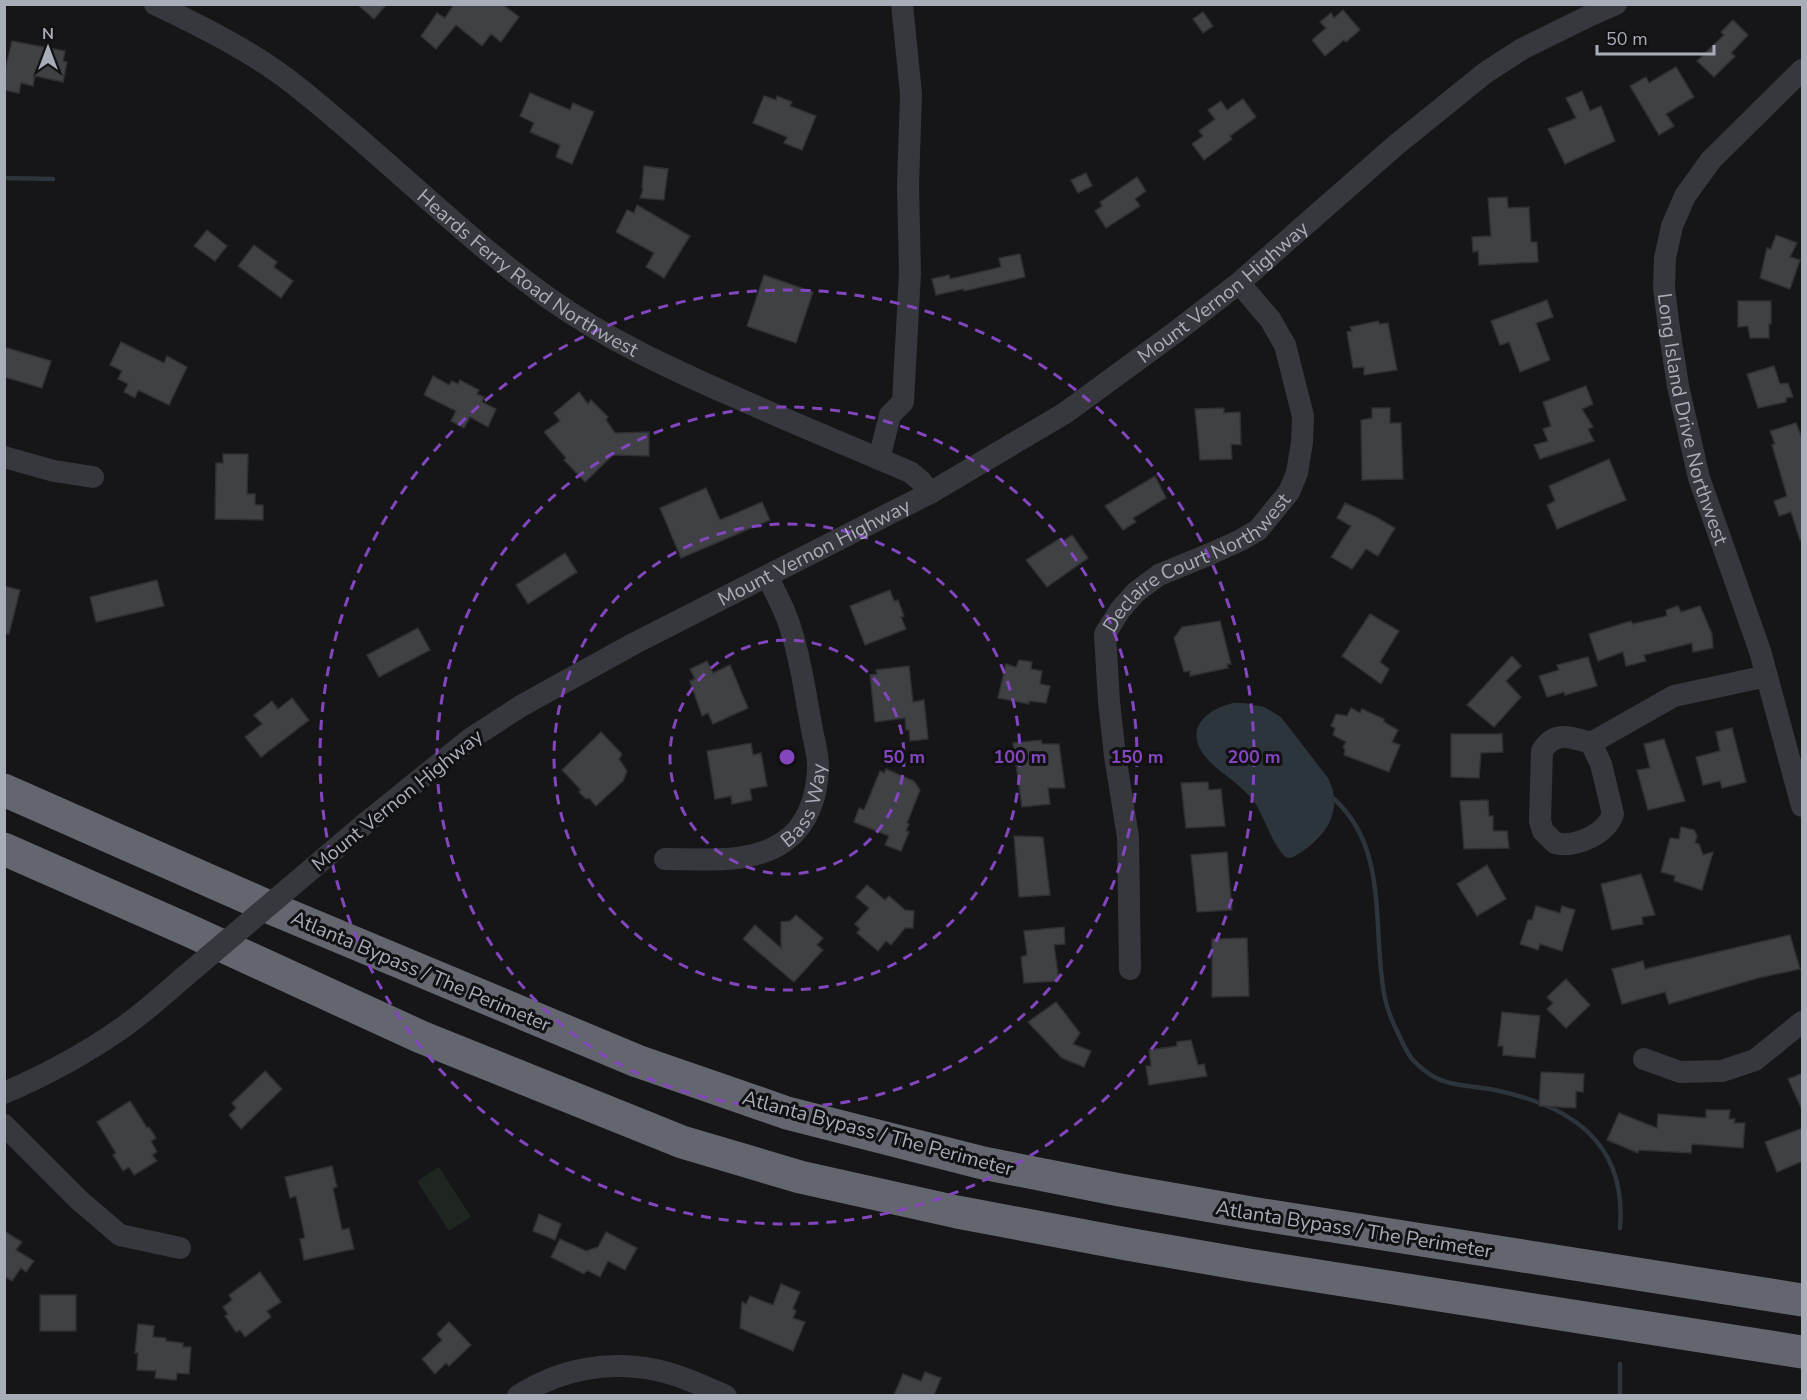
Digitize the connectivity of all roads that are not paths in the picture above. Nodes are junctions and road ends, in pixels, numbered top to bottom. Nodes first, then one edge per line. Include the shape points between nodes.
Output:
1 (155, 4) edge
2 (902, 4) edge
3 (1617, 4) edge
4 (1803, 70) edge
5 (1239, 282) junction
6 (4, 457) edge
7 (879, 459) junction
8 (93, 477) dead end
9 (930, 493) junction
10 (767, 576) junction
11 (1767, 676) junction
12 (1591, 743) junction
13 (4, 790) edge
14 (1803, 806) edge
15 (4, 849) edge
16 (665, 860) dead end
17 (4, 866) edge
18 (136, 907) junction
19 (1130, 969) dead end
20 (1803, 1022) edge
21 (1644, 1059) dead end
22 (4, 1093) edge
23 (4, 1125) edge
24 (180, 1248) dead end
25 (1803, 1300) edge
26 (1803, 1352) edge
27 (518, 1395) edge
28 (726, 1395) edge

1 - 7 street, Heards Ferry Road Northwest via 215,34 299,88 501,261 594,329 674,370
2 - 7 street via 911,94 910,284 903,402 890,415
3 - 5 street, Mount Vernon Highway via 1522,49 1485,73
4 - 11 street, Long Island Drive Northwest via 1698,176 1672,226 1665,258 1665,288 1678,386 1699,478
5 - 9 street, Mount Vernon Highway via 1065,413
5 - 19 street, Declaire Court Northwest via 1270,319 1285,345 1303,416 1302,442 1289,492 1258,530 1159,575 1136,592 1105,634 1113,745 1128,837
6 - 8 street
7 - 9 street, Heards Ferry Road Northwest via 910,472
9 - 10 street, Mount Vernon Highway
10 - 16 street, Bass Way via 792,631 806,699 818,766 810,808 786,841 757,854
10 - 22 street, Mount Vernon Highway, bridge via 521,706 470,739 124,1027 35,1080
11 - 12 street via 1674,696
11 - 14 street, Long Island Drive Northwest
12 - 12 street via 1601,764 1613,814 1605,828 1594,835 1574,843 1555,843 1543,831 1540,821 1542,751 1555,738 1565,736
13 - 25 highway, Atlanta Bypass / The Perimeter via 278,912 637,1061 787,1113 983,1163 1120,1190
15 - 18 highway
17 - 18 highway
18 - 26 highway via 421,1038 682,1142 800,1178 1149,1248
20 - 21 street via 1755,1060 1722,1071 1680,1072
23 - 24 street via 120,1235
27 - 28 street via 558,1375 618,1366 657,1370

